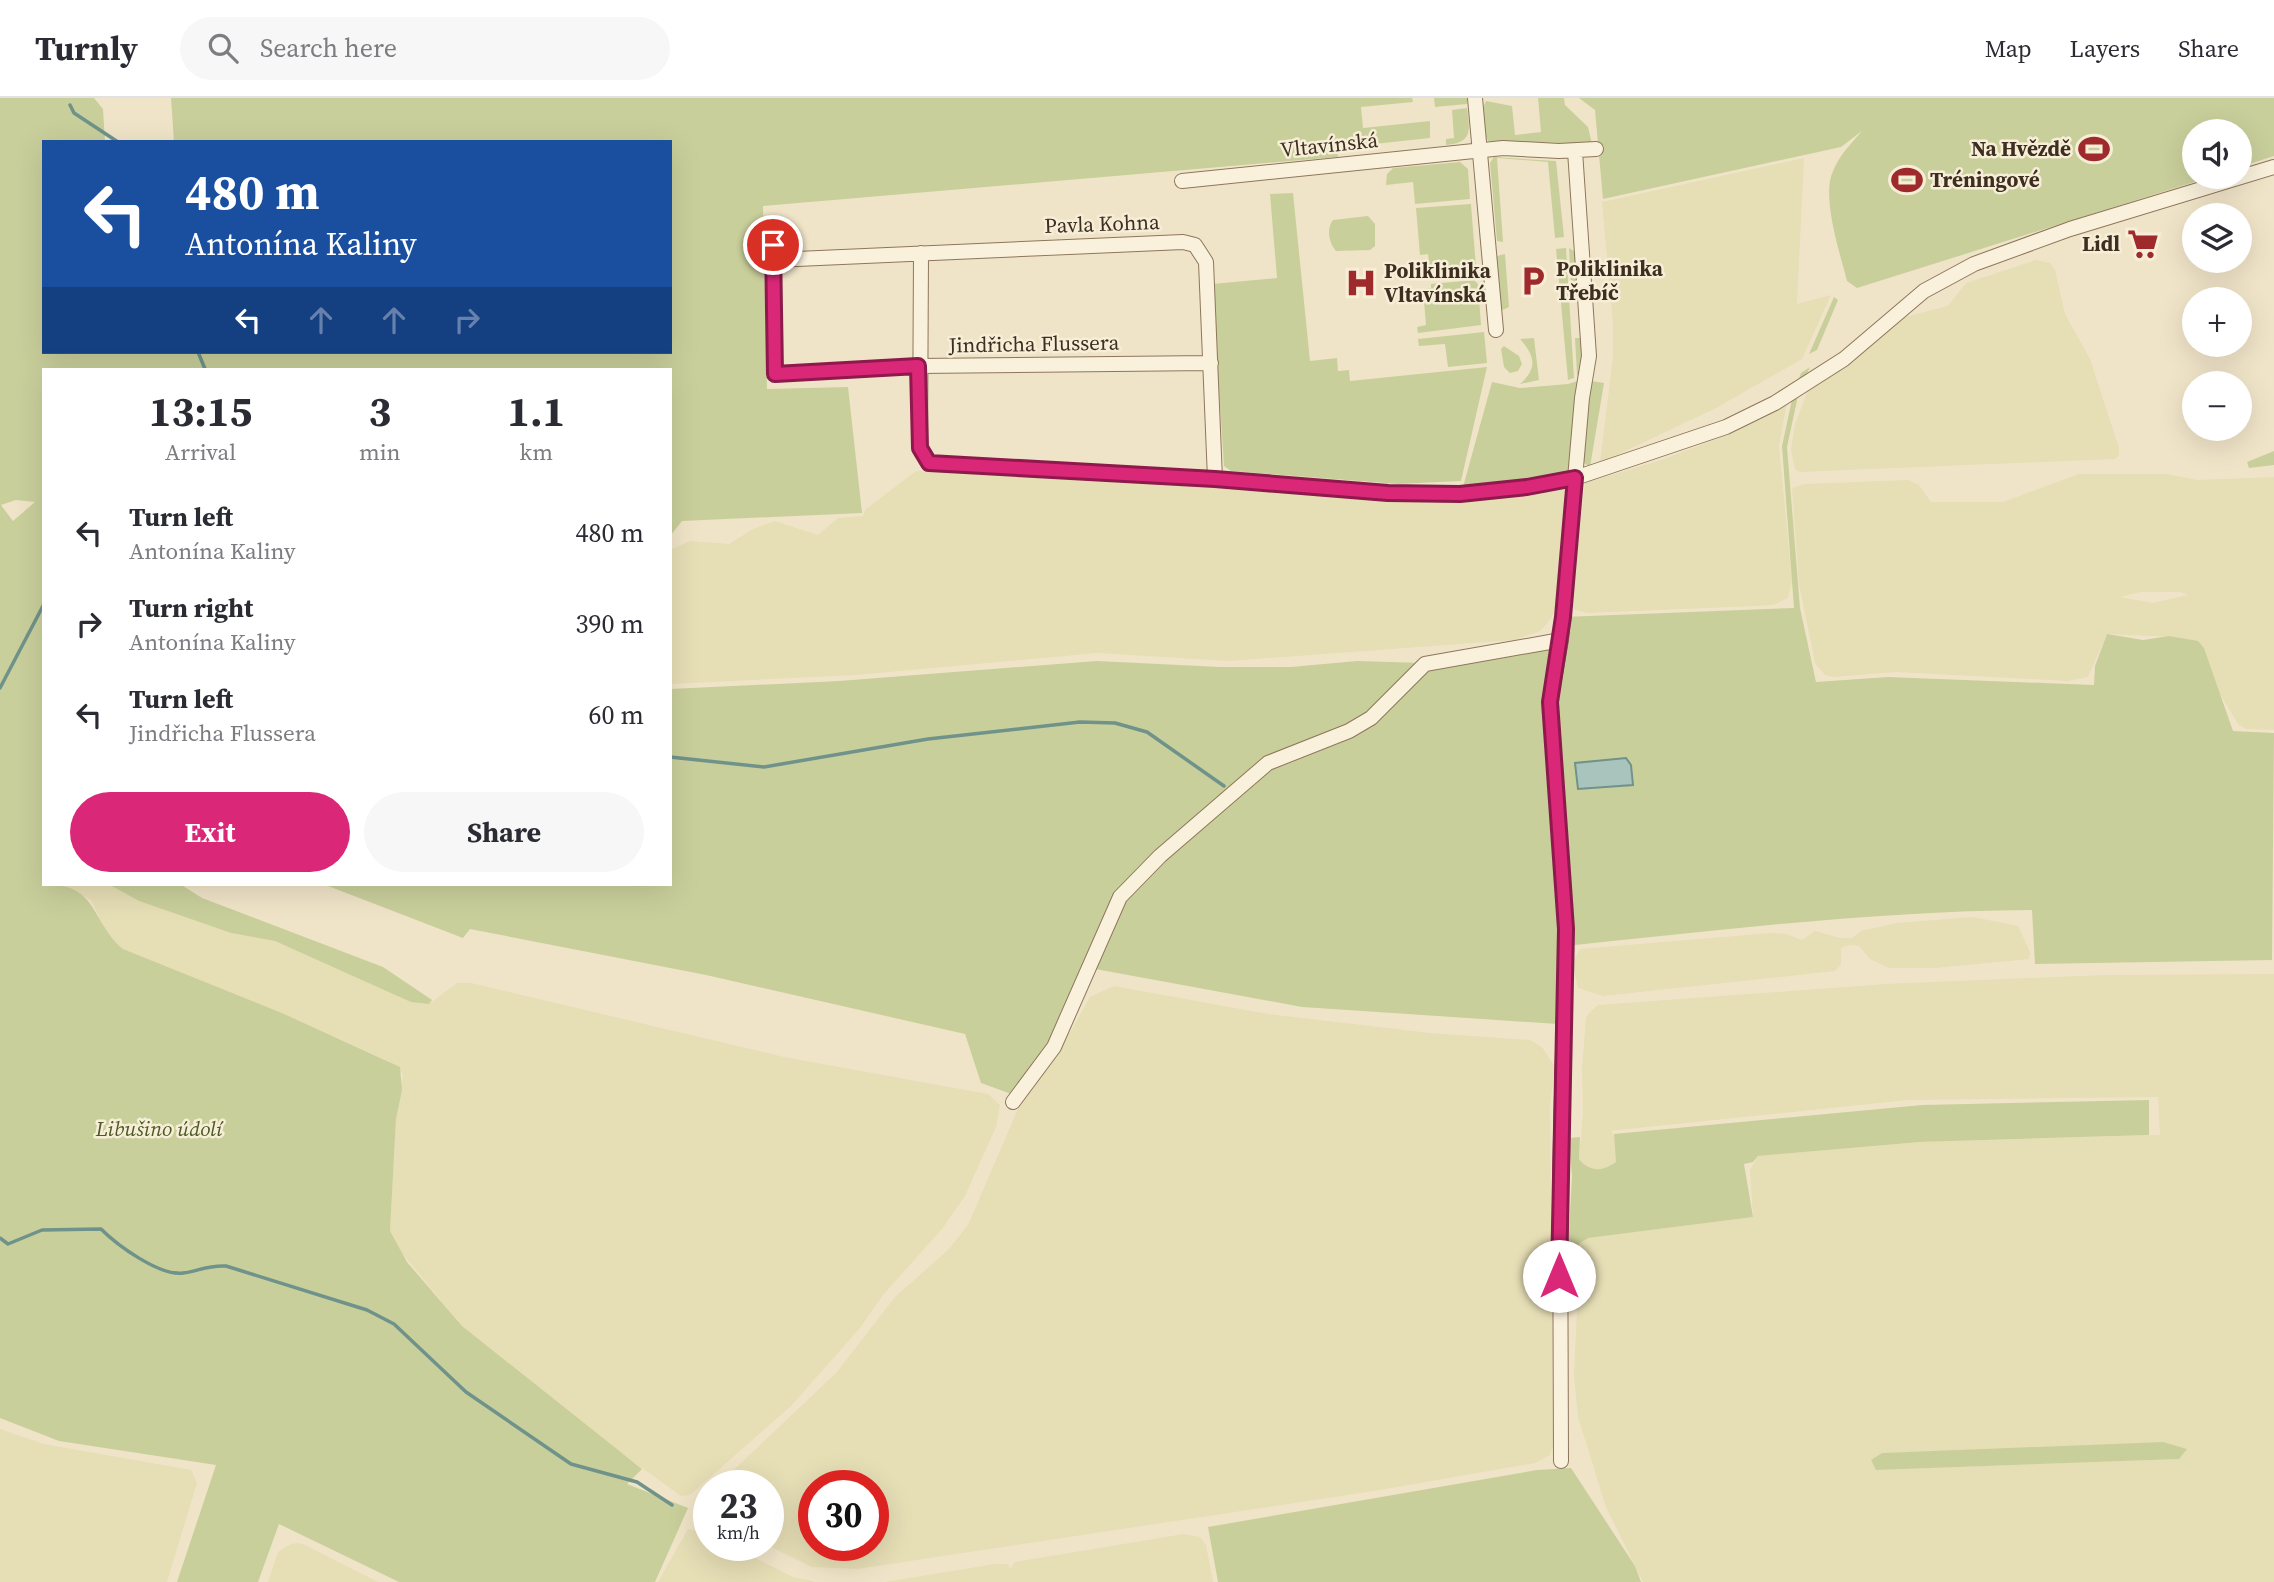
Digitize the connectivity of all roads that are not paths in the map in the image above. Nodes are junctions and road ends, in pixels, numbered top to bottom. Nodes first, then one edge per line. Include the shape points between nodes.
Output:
1 (1475, 98) edge
2 (1595, 149) dead end
3 (1480, 150) junction
4 (1575, 151) junction
5 (2274, 167) edge
6 (1182, 181) dead end
7 (773, 245) dead end
8 (921, 253) junction
9 (774, 260) junction
10 (1496, 330) dead end
11 (1211, 363) junction
12 (918, 366) junction
13 (1575, 478) junction
14 (1215, 479) junction
15 (1561, 640) junction
16 (1013, 1102) dead end
17 (1561, 1461) dead end

1 - 3 street
2 - 4 street, Vltavínská
3 - 4 street, Vltavínská
3 - 6 street, Vltavínská
3 - 10 street
4 - 13 street via 1589,336
5 - 13 street via 2083,225 1974,264 1924,291 1843,359 1775,402 1726,427
7 - 9 street, Jindřicha Flussera
8 - 9 street, Pavla Kohna
8 - 11 street, Pavla Kohna via 1195,245 1206,262
8 - 12 street
9 - 12 street, Jindřicha Flussera via 774,379
11 - 12 street, Jindřicha Flussera
11 - 14 street, Pavla Kohna
12 - 14 street via 920,448 929,463
13 - 14 street via 1460,494
13 - 15 street
15 - 16 street via 1425,663 1371,718 1268,763 1160,856 1120,897 1054,1047
15 - 17 street via 1550,702 1566,929 1560,1178

